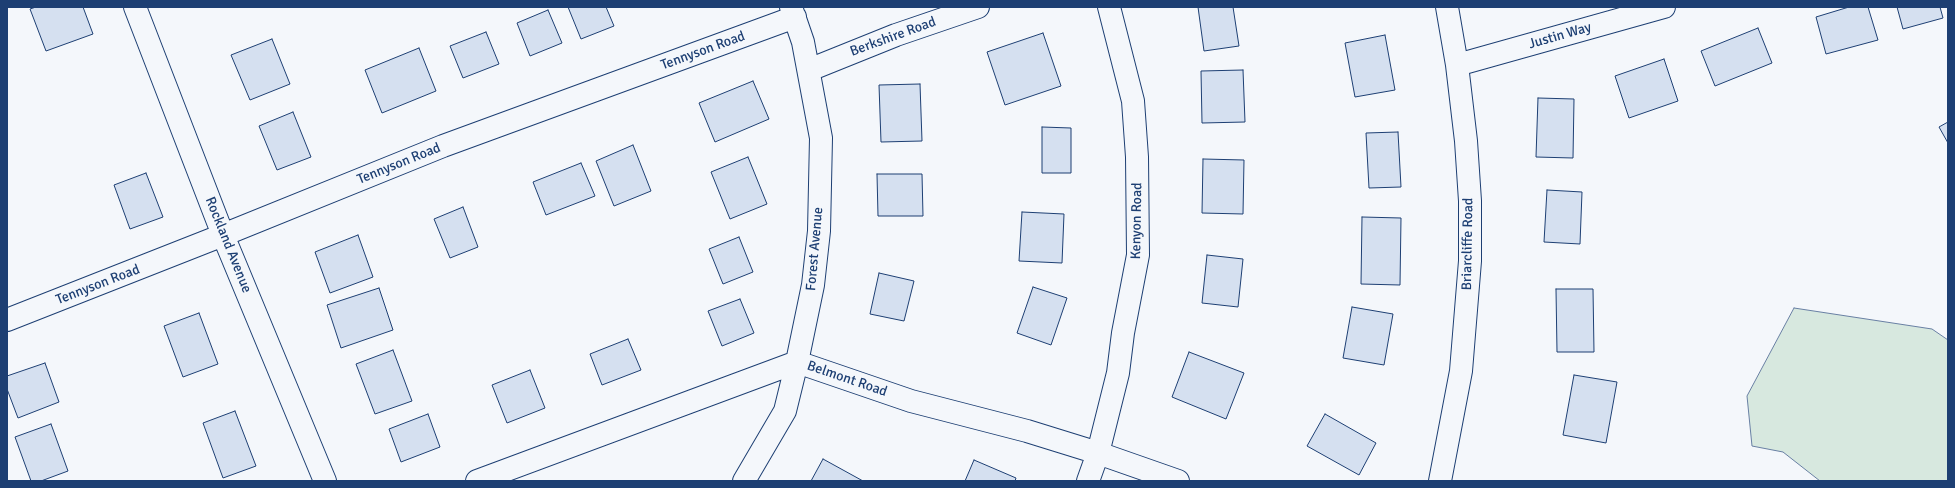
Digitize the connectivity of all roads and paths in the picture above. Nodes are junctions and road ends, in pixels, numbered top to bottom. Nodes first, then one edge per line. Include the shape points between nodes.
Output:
1 (135, 7) edge
2 (978, 7) edge
3 (1109, 7) edge
4 (1447, 7) edge
5 (1664, 7) edge
6 (793, 12) edge
7 (1457, 65) junction
8 (809, 70) junction
9 (223, 236) junction
10 (7, 320) edge
11 (798, 362) junction
12 (1098, 453) junction
13 (325, 481) edge
14 (477, 481) edge
15 (744, 481) edge
16 (1088, 481) edge
17 (1178, 481) edge
18 (1440, 481) edge

1 - 9 street, Rockland Avenue
2 - 8 street, Berkshire Road via 896,35
3 - 12 street, Kenyon Road via 1134,101 1138,256 1118,373
4 - 7 street, Briarcliffe Road
5 - 7 street, Justin Way
6 - 8 street, Forest Avenue
6 - 9 street, Tennyson Road via 443,146
7 - 18 street, Briarcliffe Road via 1470,201 1470,261 1461,371
8 - 11 street, Forest Avenue via 821,138 819,231 813,285
9 - 10 street, Tennyson Road
9 - 13 street, Rockland Avenue
11 - 12 street, Belmont Road via 911,401 1027,431
11 - 14 street, Belmont Road
11 - 15 street, Forest Avenue via 785,411
12 - 16 street, Kenyon Road
12 - 17 street, Belmont Road

